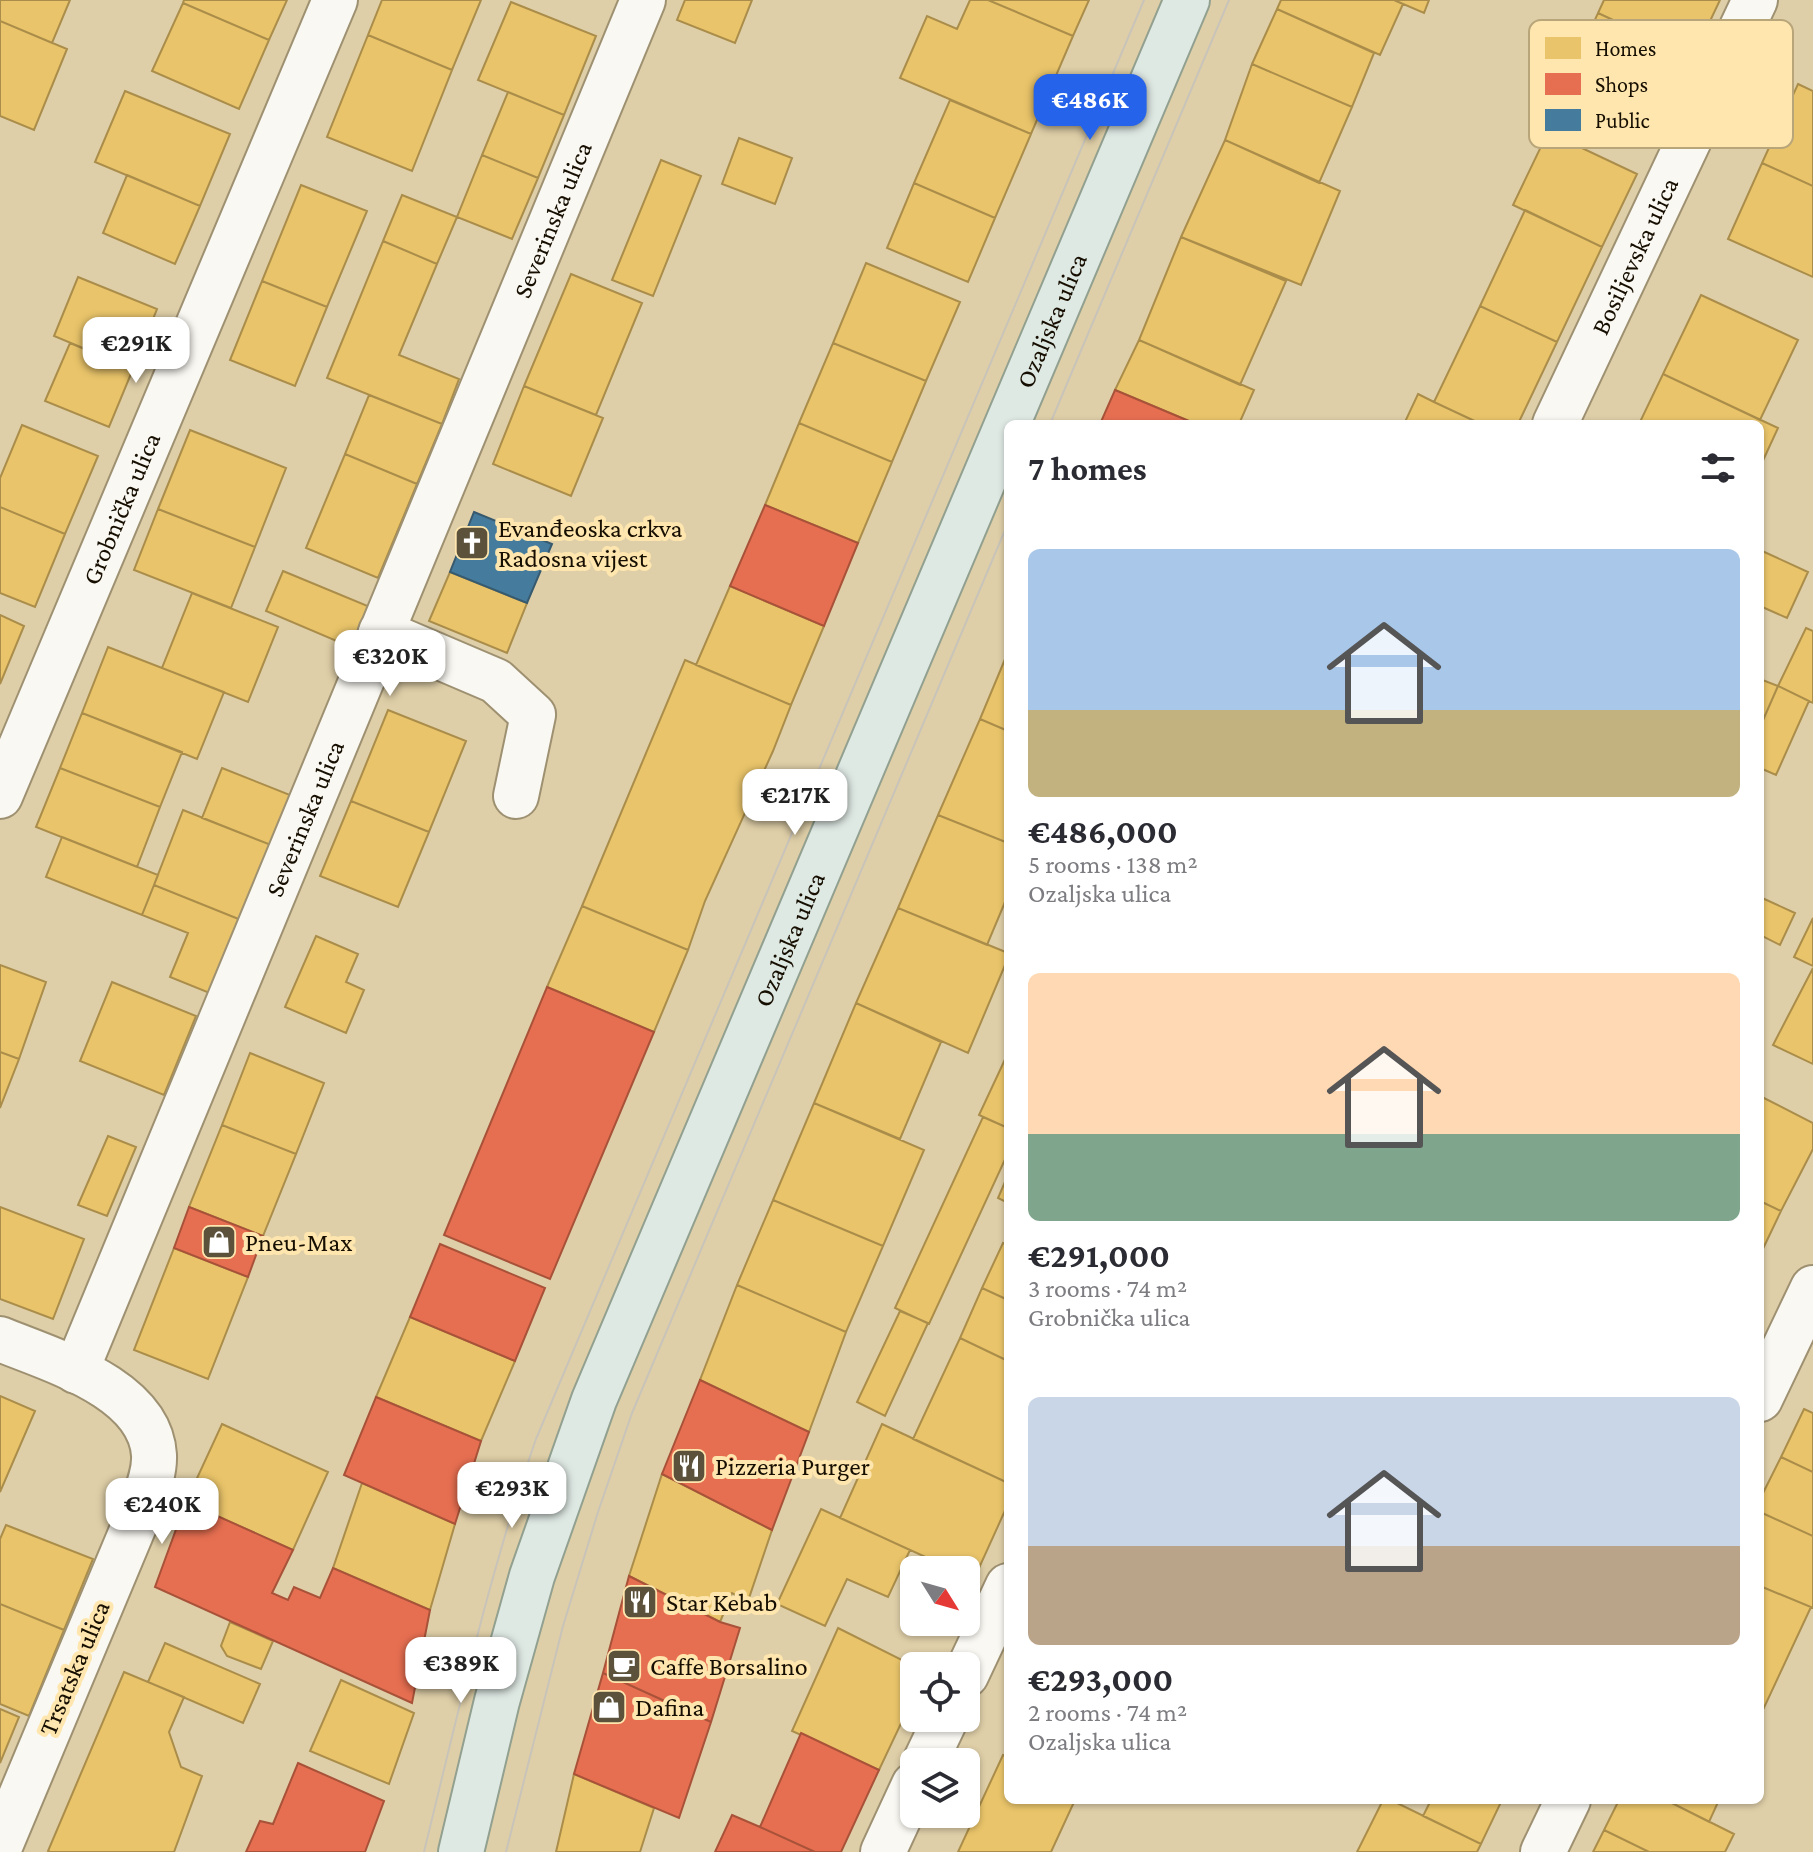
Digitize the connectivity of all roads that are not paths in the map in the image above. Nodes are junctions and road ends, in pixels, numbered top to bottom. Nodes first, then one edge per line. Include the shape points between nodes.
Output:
1 (335, 0) edge
2 (643, 0) edge
3 (1187, 0) edge
4 (1755, 0) edge
5 (1746, 20) edge
6 (1685, 148) edge
7 (1009, 420) edge
8 (1557, 420) edge
9 (1004, 432) edge
10 (381, 632) junction
11 (0, 796) edge
12 (516, 796) dead end
13 (1813, 1288) edge
14 (0, 1339) edge
15 (76, 1371) junction
16 (1764, 1391) edge
17 (1004, 1594) edge
18 (977, 1652) edge
19 (1566, 1804) edge
20 (900, 1815) edge
21 (0, 1846) edge
22 (461, 1852) edge
23 (883, 1852) edge
24 (1543, 1852) edge

1 - 11 street, Grobnička ulica
2 - 10 street, Severinska ulica
3 - 7 main road, Ozaljska ulica
4 - 5 street, Bosiljevska ulica
6 - 8 street, Bosiljevska ulica
9 - 22 main road, Ozaljska ulica via 594,1400 532,1576
10 - 12 street via 496,681 533,715
10 - 15 street, Severinska ulica
13 - 16 street
14 - 15 street, Trsatska ulica
15 - 21 street, Trsatska ulica via 125,1399 148,1429 154,1455 151,1481
17 - 18 street
19 - 24 street
20 - 23 street

